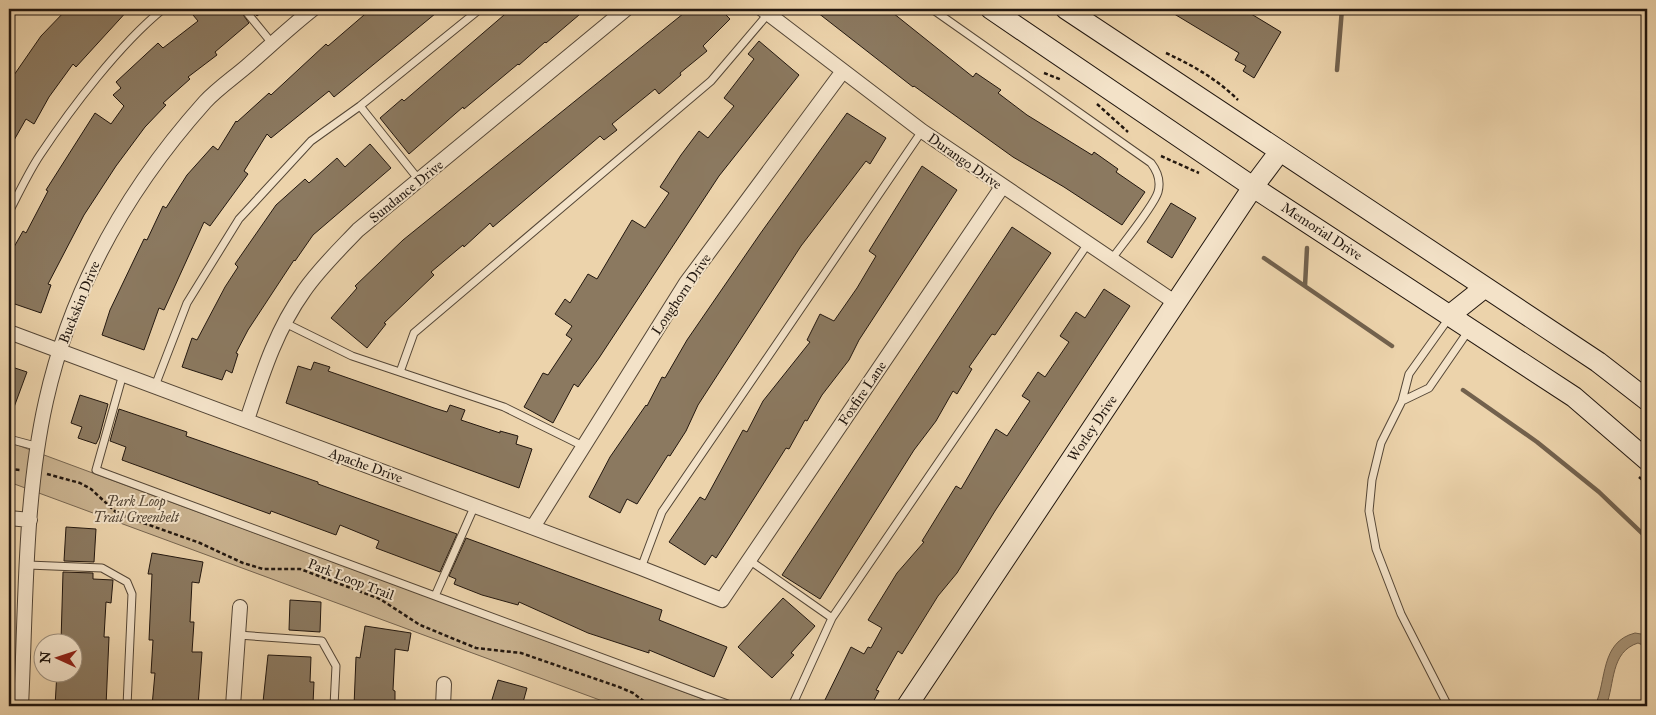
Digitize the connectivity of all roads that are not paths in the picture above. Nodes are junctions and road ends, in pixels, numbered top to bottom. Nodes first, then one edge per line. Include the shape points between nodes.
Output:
1 (164, 9) edge
2 (244, 9) edge
3 (313, 9) edge
4 (480, 9) edge
5 (626, 9) edge
6 (932, 9) edge
7 (992, 9) edge
8 (1066, 9) edge
9 (765, 12) edge
10 (271, 42) junction
11 (843, 70) junction
12 (360, 106) junction
13 (922, 131) junction
14 (1280, 151) junction
15 (420, 180) junction
16 (1002, 187) junction
17 (1253, 187) junction
18 (9, 212) edge
19 (1087, 245) junction
20 (1110, 260) junction
21 (1484, 288) junction
22 (1176, 303) junction
23 (1450, 315) junction
24 (285, 323) junction
25 (1470, 328) junction
26 (9, 332) edge
27 (60, 351) junction
28 (400, 372) junction
29 (122, 374) junction
30 (155, 386) junction
31 (1647, 400) edge
32 (1402, 401) junction
33 (246, 420) junction
34 (9, 439) edge
35 (583, 446) junction
36 (39, 447) junction
37 (1647, 460) edge
38 (475, 506) junction
39 (9, 518) edge
40 (30, 520) junction
41 (533, 527) junction
42 (748, 560) junction
43 (28, 565) junction
44 (641, 568) junction
45 (435, 596) junction
46 (722, 600) joint
47 (240, 607) dead end
48 (832, 618) junction
49 (238, 635) junction
50 (444, 684) dead end
51 (21, 706) edge
52 (127, 706) edge
53 (233, 706) edge
54 (334, 706) edge
55 (442, 706) edge
56 (733, 706) edge
57 (792, 706) edge
58 (907, 706) edge
59 (1448, 706) edge

1 - 18 lane via 149,20 96,80 40,155
2 - 10 lane
3 - 10 street, Buckskin Drive
4 - 12 lane
5 - 15 street, Sundance Drive
6 - 20 lane via 1151,163 1159,179 1157,195
7 - 17 street, Memorial Drive
8 - 14 street
9 - 11 street, Durango Drive
9 - 28 lane via 711,81 414,333
10 - 27 street, Buckskin Drive via 206,101 140,184 111,230 86,280
11 - 13 street, Durango Drive
11 - 35 street, Longhorn Drive via 686,283
12 - 15 lane
12 - 30 lane via 311,141 239,219 186,303
13 - 16 street, Durango Drive
13 - 44 lane via 662,512
14 - 17 street, Worley Drive
14 - 21 street via 1438,254
15 - 24 street, Sundance Drive via 352,236 304,290
16 - 19 street, Durango Drive
16 - 42 street, Foxfire Lane
17 - 22 street, Worley Drive
17 - 23 street, Memorial Drive
19 - 20 street, Durango Drive
19 - 48 lane
20 - 22 street, Durango Drive
21 - 23 street
21 - 25 street
21 - 31 street via 1598,362
22 - 58 street, Worley Drive
23 - 25 street, Memorial Drive
23 - 32 lane via 1409,374
24 - 28 lane via 352,356
24 - 33 street, Sundance Drive via 269,353
25 - 32 lane via 1429,388
25 - 37 street, Memorial Drive via 1574,397
26 - 27 street, Apache Drive
27 - 29 street, Apache Drive
27 - 36 street, Buckskin Drive via 46,402
28 - 35 lane via 504,407
29 - 30 street, Apache Drive
29 - 45 lane via 96,470
30 - 33 street, Apache Drive
32 - 59 lane via 1381,443 1369,511 1376,550 1401,614
33 - 38 street, Apache Drive
34 - 36 lane
35 - 41 street, Longhorn Drive
36 - 40 street, Buckskin Drive
38 - 41 street, Apache Drive
38 - 45 lane
39 - 40 street
40 - 43 street, Buckskin Drive
41 - 44 street, Apache Drive
42 - 46 street, Foxfire Lane
42 - 48 lane
43 - 51 street, Buckskin Drive
43 - 52 lane via 102,568 127,582 132,594
44 - 46 street, Apache Drive
45 - 56 lane
47 - 49 street
48 - 57 lane
49 - 53 street
49 - 54 lane via 322,641 336,666
50 - 55 street

